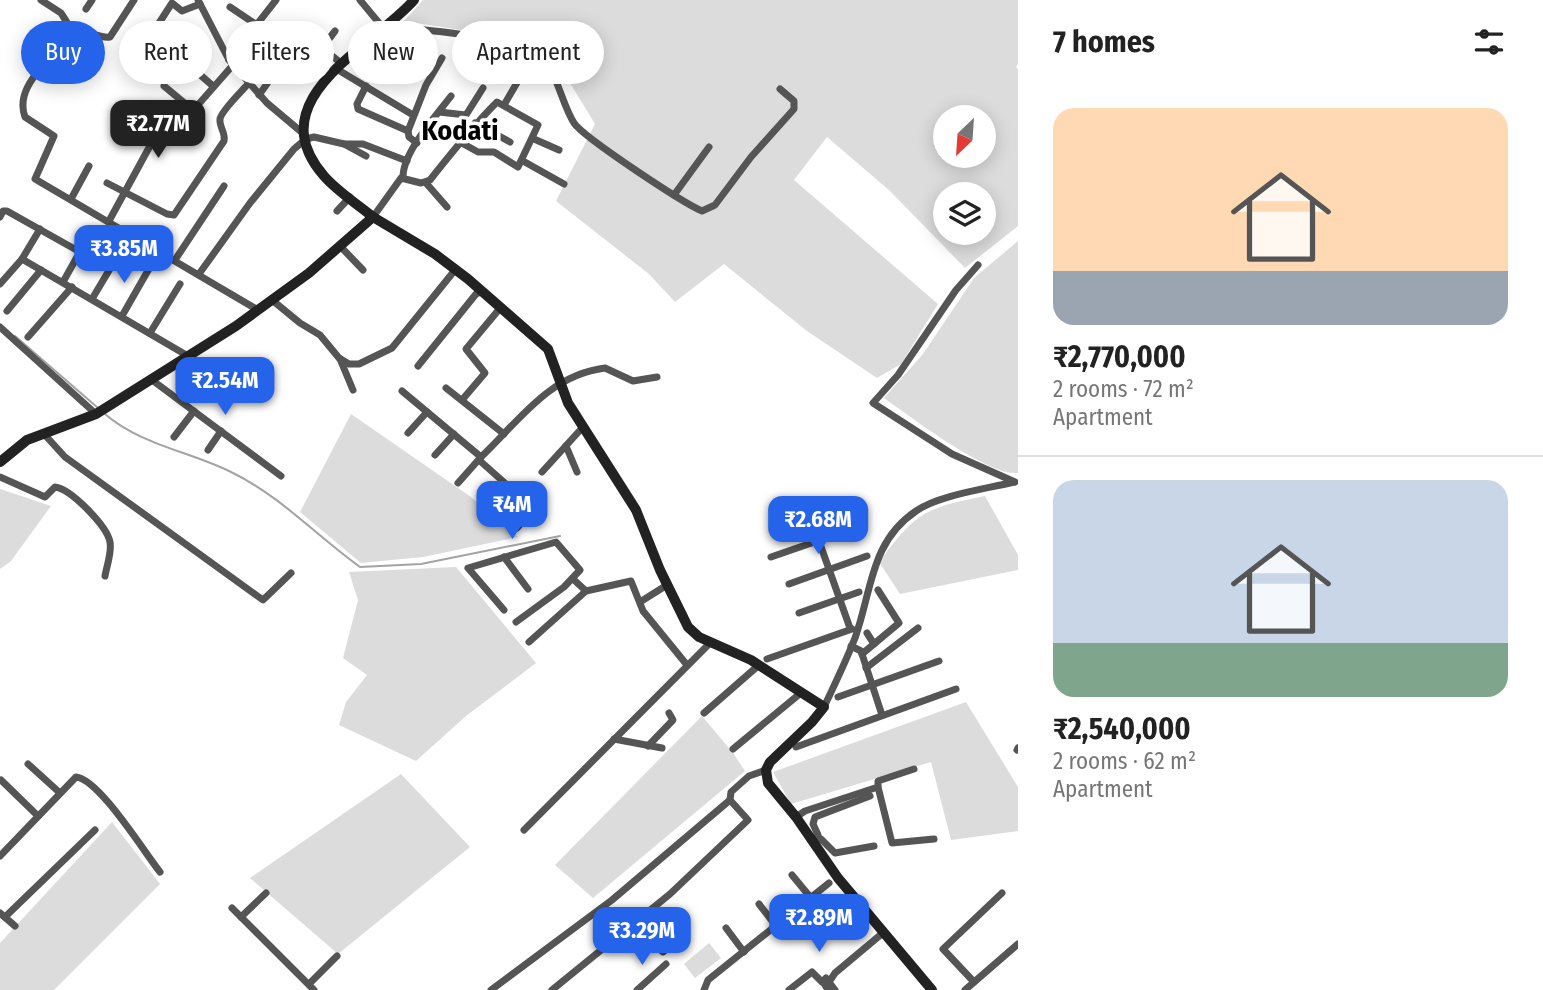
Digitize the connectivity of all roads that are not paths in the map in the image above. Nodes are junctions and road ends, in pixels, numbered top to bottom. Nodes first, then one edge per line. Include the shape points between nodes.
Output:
1 (41, 0) edge
2 (92, 0) edge
3 (134, 0) edge
4 (360, 0) edge
5 (414, 0) edge
6 (170, 1) edge
7 (275, 1) edge
8 (199, 2) edge
9 (230, 7) dead end
10 (86, 9) dead end
11 (65, 21) edge
12 (158, 21) edge
13 (251, 21) edge
14 (260, 21) edge
15 (380, 21) edge
16 (392, 21) edge
17 (335, 31) dead end
18 (105, 38) edge
19 (226, 53) edge
20 (348, 58) edge
21 (442, 58) dead end
22 (338, 66) junction
23 (226, 69) edge
24 (32, 84) edge
25 (211, 84) edge
26 (247, 84) edge
27 (249, 84) edge
28 (267, 84) edge
29 (516, 84) edge
30 (555, 84) edge
31 (164, 86) dead end
32 (213, 86) junction
33 (366, 86) junction
34 (483, 88) dead end
35 (780, 89) dead end
36 (259, 95) junction
37 (451, 96) dead end
38 (504, 104) junction
39 (148, 110) dead end
40 (439, 112) junction
41 (413, 115) junction
42 (475, 123) junction
43 (161, 126) junction
44 (408, 131) junction
45 (182, 137) dead end
46 (305, 137) junction
47 (534, 139) junction
48 (460, 142) junction
49 (510, 142) dead end
50 (417, 143) junction
51 (344, 144) junction
52 (709, 147) dead end
53 (559, 150) dead end
54 (366, 156) dead end
55 (407, 161) junction
56 (523, 161) junction
57 (89, 166) dead end
58 (403, 178) junction
59 (107, 183) dead end
60 (426, 183) junction
61 (564, 184) dead end
62 (224, 186) dead end
63 (125, 192) junction
64 (674, 195) junction
65 (350, 197) junction
66 (71, 199) junction
67 (447, 207) dead end
68 (337, 211) dead end
69 (0, 217) edge
70 (373, 217) junction
71 (109, 221) junction
72 (40, 229) junction
73 (91, 232) dead end
74 (126, 242) dead end
75 (341, 246) junction
76 (80, 252) junction
77 (22, 259) junction
78 (175, 260) junction
79 (978, 265) dead end
80 (150, 267) dead end
81 (41, 270) junction
82 (363, 270) dead end
83 (455, 270) junction
84 (199, 274) junction
85 (63, 282) junction
86 (0, 284) edge
87 (180, 284) dead end
88 (72, 287) junction
89 (483, 291) junction
90 (92, 299) junction
91 (272, 300) junction
92 (501, 307) junction
93 (258, 310) junction
94 (7, 311) dead end
95 (122, 316) junction
96 (0, 327) edge
97 (150, 333) junction
98 (28, 337) dead end
99 (188, 356) junction
100 (340, 358) junction
101 (418, 366) dead end
102 (657, 377) dead end
103 (152, 380) junction
104 (560, 382) junction
105 (446, 388) dead end
106 (353, 390) dead end
107 (402, 391) dead end
108 (462, 400) junction
109 (194, 411) junction
110 (427, 412) junction
111 (96, 414) junction
112 (583, 428) junction
113 (220, 431) junction
114 (44, 433) junction
115 (408, 433) dead end
116 (454, 434) junction
117 (504, 434) junction
118 (174, 437) dead end
119 (566, 446) junction
120 (208, 450) dead end
121 (435, 455) dead end
122 (480, 458) junction
123 (0, 462) edge
124 (542, 472) dead end
125 (577, 472) dead end
126 (281, 476) dead end
127 (0, 477) edge
128 (1017, 482) edge
129 (458, 483) dead end
130 (517, 528) dead end
131 (855, 528) dead end
132 (815, 530) dead end
133 (819, 540) junction
134 (867, 556) dead end
135 (504, 557) junction
136 (771, 557) dead end
137 (830, 570) junction
138 (291, 572) dead end
139 (105, 576) dead end
140 (573, 579) junction
141 (789, 584) dead end
142 (667, 585) junction
143 (528, 589) dead end
144 (878, 590) dead end
145 (586, 592) junction
146 (859, 592) dead end
147 (840, 598) junction
148 (640, 602) junction
149 (504, 610) dead end
150 (799, 613) dead end
151 (516, 622) dead end
152 (918, 628) dead end
153 (854, 629) junction
154 (867, 633) dead end
155 (529, 642) dead end
156 (710, 643) junction
157 (874, 643) junction
158 (851, 646) junction
159 (862, 654) junction
160 (939, 661) dead end
161 (763, 662) junction
162 (687, 665) junction
163 (866, 668) junction
164 (872, 685) junction
165 (956, 690) dead end
166 (802, 692) junction
167 (838, 697) dead end
168 (824, 706) junction
169 (669, 713) dead end
170 (704, 713) dead end
171 (882, 715) junction
172 (614, 739) junction
173 (648, 746) junction
174 (796, 747) dead end
175 (662, 748) dead end
176 (733, 749) dead end
177 (28, 764) dead end
178 (914, 769) dead end
179 (766, 770) junction
180 (1, 780) edge
181 (878, 787) junction
182 (60, 793) junction
183 (870, 796) dead end
184 (730, 800) junction
185 (38, 816) junction
186 (796, 817) junction
187 (95, 830) dead end
188 (524, 830) dead end
189 (816, 839) junction
190 (934, 839) dead end
191 (874, 846) dead end
192 (0, 856) edge
193 (160, 872) dead end
194 (792, 875) dead end
195 (830, 883) dead end
196 (267, 893) dead end
197 (1002, 893) dead end
198 (854, 897) junction
199 (811, 898) junction
200 (759, 904) dead end
201 (232, 908) dead end
202 (2, 915) edge
203 (241, 917) junction
204 (828, 920) dead end
205 (15, 926) dead end
206 (776, 926) junction
207 (632, 927) junction
208 (726, 928) dead end
209 (884, 932) junction
210 (684, 935) dead end
211 (1018, 944) edge
212 (744, 951) junction
213 (337, 956) dead end
214 (666, 964) dead end
215 (808, 970) dead end
216 (974, 982) junction
217 (826, 983) edge
218 (311, 987) edge
219 (491, 990) edge
220 (552, 990) edge
221 (637, 990) edge
222 (705, 990) edge
223 (789, 990) edge
224 (835, 990) edge
225 (932, 990) edge
226 (965, 990) edge

1 - 11 street
2 - 10 street
3 - 18 street via 110,37
4 - 15 street
5 - 16 street
6 - 8 street via 182,11
6 - 12 street
7 - 14 street
8 - 19 street
9 - 13 street
17 - 22 street via 322,48
20 - 22 street
21 - 41 street
22 - 33 street
22 - 46 street via 313,96
23 - 32 street
24 - 66 street via 23,100 25,117 54,136 35,180
25 - 32 street
26 - 63 street via 222,115 224,141 174,215
27 - 36 street
28 - 36 street
29 - 38 street
30 - 64 street via 575,124
31 - 32 street via 192,107
33 - 41 street
33 - 44 street via 358,109
34 - 40 street via 466,115
35 - 64 street via 794,101 794,108 715,205 702,211
36 - 46 street
37 - 40 street
38 - 42 street via 497,102
38 - 47 street via 537,123
39 - 43 street via 162,118
40 - 50 street
41 - 44 street
42 - 48 street
42 - 49 street
43 - 45 street
43 - 63 street
44 - 50 street
46 - 51 street
46 - 65 street via 324,176
46 - 84 street
47 - 53 street
47 - 56 street
48 - 56 street via 478,152 494,152 518,167
48 - 60 street
50 - 55 street
51 - 54 street
51 - 55 street via 363,144
52 - 64 street
55 - 58 street
56 - 61 street
57 - 66 street
58 - 60 street
58 - 70 street
59 - 63 street
60 - 67 street
62 - 78 street
63 - 71 street
65 - 68 street
65 - 70 street
66 - 71 street
69 - 72 street via 7,211
70 - 75 street
70 - 83 street
71 - 78 street
72 - 76 street
72 - 77 street
73 - 76 street
74 - 90 street
75 - 82 street
75 - 91 street
76 - 85 street
77 - 81 street
77 - 86 street
78 - 84 street
79 - 128 street via 873,403 952,454
80 - 95 street
81 - 85 street
81 - 94 street
83 - 89 street
83 - 100 street via 387,351 359,365
84 - 93 street
85 - 88 street
87 - 97 street
88 - 90 street
88 - 98 street
89 - 92 street
89 - 101 street
90 - 95 street
91 - 93 street
91 - 100 street via 320,335
92 - 104 street via 548,349
92 - 108 street via 466,349 485,373
93 - 99 street
95 - 97 street
96 - 111 street
97 - 99 street
99 - 103 street
100 - 106 street
102 - 104 street via 633,381 605,369
103 - 109 street
103 - 111 street
104 - 112 street
104 - 117 street
105 - 108 street
107 - 110 street
108 - 117 street
109 - 113 street
109 - 118 street
110 - 115 street
110 - 116 street
111 - 114 street
112 - 119 street
112 - 142 street via 636,510
113 - 120 street
113 - 126 street
114 - 123 street via 16,446
114 - 138 street via 65,457 262,600
116 - 121 street
116 - 122 street
117 - 122 street
119 - 124 street
119 - 125 street
122 - 129 street
122 - 130 street via 534,509
127 - 139 street via 45,497 55,487 68,492 106,530 111,547
128 - 153 street via 934,502 908,517 876,558
131 - 133 street
132 - 133 street
133 - 136 street
133 - 137 street
134 - 137 street
135 - 140 street via 556,542 580,570
135 - 143 street
135 - 149 street via 468,568
137 - 141 street
137 - 147 street
140 - 145 street
140 - 151 street
142 - 148 street
142 - 156 street via 688,627
144 - 157 street via 899,623
145 - 148 street via 631,580
145 - 155 street
146 - 147 street
147 - 150 street
147 - 153 street
148 - 162 street
152 - 163 street
153 - 158 street
153 - 161 street
154 - 157 street
156 - 161 street
156 - 162 street
157 - 159 street
158 - 159 street
158 - 168 street
159 - 163 street
160 - 164 street
161 - 166 street
161 - 170 street
162 - 172 street
163 - 164 street
164 - 167 street
164 - 171 street
165 - 171 street
166 - 168 street
166 - 176 street
168 - 179 street
169 - 173 street via 673,720
171 - 174 street
172 - 173 street
172 - 188 street
173 - 175 street
177 - 182 street
178 - 181 street via 878,781
179 - 184 street via 749,776 731,792
179 - 186 street via 768,783
180 - 185 street
181 - 186 street
181 - 190 street via 892,843
182 - 185 street
182 - 193 street via 76,777 90,783
183 - 189 street via 815,817
184 - 207 street via 748,820
184 - 219 street via 612,900
185 - 192 street
186 - 189 street
187 - 202 street
189 - 191 street via 835,853
189 - 198 street
194 - 199 street
195 - 199 street
196 - 203 street
197 - 216 street via 943,950
198 - 204 street
198 - 209 street
199 - 206 street
200 - 206 street
201 - 203 street
202 - 205 street
203 - 218 street
206 - 212 street
207 - 210 street via 663,952
207 - 220 street
208 - 212 street
209 - 217 street
209 - 225 street
211 - 216 street
212 - 222 street via 708,980
213 - 218 street
214 - 221 street
215 - 217 street via 815,968
216 - 226 street
217 - 223 street via 812,972
217 - 224 street

